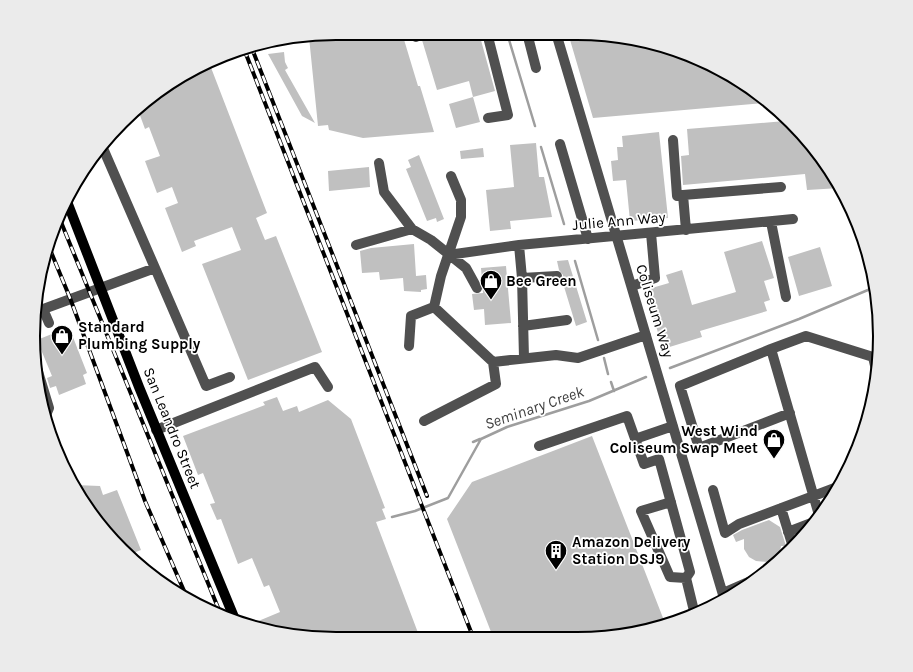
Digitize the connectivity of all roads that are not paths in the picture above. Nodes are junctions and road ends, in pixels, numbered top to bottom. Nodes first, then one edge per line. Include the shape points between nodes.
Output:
1 (490, 40) edge
2 (529, 40) edge
3 (558, 40) edge
4 (536, 68) dead end
5 (488, 118) dead end
6 (673, 140) dead end
7 (560, 144) dead end
8 (104, 152) edge
9 (379, 163) dead end
10 (450, 176) dead end
11 (781, 187) dead end
12 (683, 195) junction
13 (70, 208) edge
14 (793, 220) dead end
15 (771, 222) junction
16 (412, 229) junction
17 (686, 230) junction
18 (651, 233) junction
19 (617, 236) junction
20 (588, 238) junction
21 (356, 245) dead end
22 (520, 245) junction
23 (448, 255) junction
24 (155, 268) junction
25 (557, 276) dead end
26 (522, 278) junction
27 (632, 286) junction
28 (100, 287) junction
29 (477, 288) dead end
30 (786, 297) dead end
31 (434, 307) junction
32 (42, 308) edge
33 (42, 311) edge
34 (566, 320) dead end
35 (50, 323) dead end
36 (523, 326) junction
37 (646, 335) junction
38 (409, 346) dead end
39 (771, 349) junction
40 (872, 357) edge
41 (524, 358) junction
42 (493, 362) junction
43 (230, 377) dead end
44 (328, 387) dead end
45 (790, 413) junction
46 (424, 421) dead end
47 (673, 426) junction
48 (156, 430) junction
49 (635, 439) junction
50 (539, 446) dead end
51 (713, 490) dead end
52 (829, 490) edge
53 (814, 495) junction
54 (671, 502) junction
55 (781, 508) junction
56 (817, 508) edge
57 (804, 526) edge
58 (788, 532) junction
59 (791, 540) edge
60 (686, 578) junction
61 (723, 593) edge
62 (693, 608) edge
63 (232, 613) edge

1 - 5 street via 508,115
2 - 4 street
3 - 19 street, Coliseum Way
6 - 12 street via 677,196
7 - 20 street
8 - 24 street
9 - 16 street via 384,192
10 - 23 street via 461,200 461,217
11 - 12 street
12 - 17 street
13 - 28 main road, San Leandro Street
14 - 15 street, Julie Ann Way
15 - 17 street, Julie Ann Way
15 - 30 street
16 - 21 street
16 - 23 street via 427,236
17 - 18 street, Julie Ann Way
18 - 19 street, Julie Ann Way
18 - 27 street via 655,278
19 - 20 street, Julie Ann Way
19 - 27 street, Coliseum Way
20 - 22 street, Julie Ann Way
22 - 23 street, Julie Ann Way
22 - 26 street
23 - 29 street via 466,268
23 - 31 street
24 - 28 street
24 - 43 street via 206,386
25 - 26 street
26 - 36 street
27 - 37 street, Coliseum Way
28 - 32 street
28 - 48 main road, San Leandro Street
31 - 38 street via 411,316
31 - 42 street
33 - 35 street
34 - 36 street
36 - 41 street
37 - 41 street via 578,358 556,355
37 - 47 street, Coliseum Way
39 - 40 street via 806,336
39 - 45 street
39 - 45 street via 680,386 699,448
41 - 42 street
42 - 46 street via 496,384
44 - 48 street via 315,367
45 - 53 street
47 - 49 street
47 - 61 street, Coliseum Way
48 - 63 main road, San Leandro Street
49 - 50 street via 627,416
49 - 54 street via 644,464 659,459
51 - 55 street via 725,533 739,524
52 - 53 street
53 - 55 street
53 - 56 street
54 - 60 street via 690,572
54 - 60 street via 641,511 670,577
55 - 58 street
57 - 58 street
58 - 59 street
60 - 62 street

